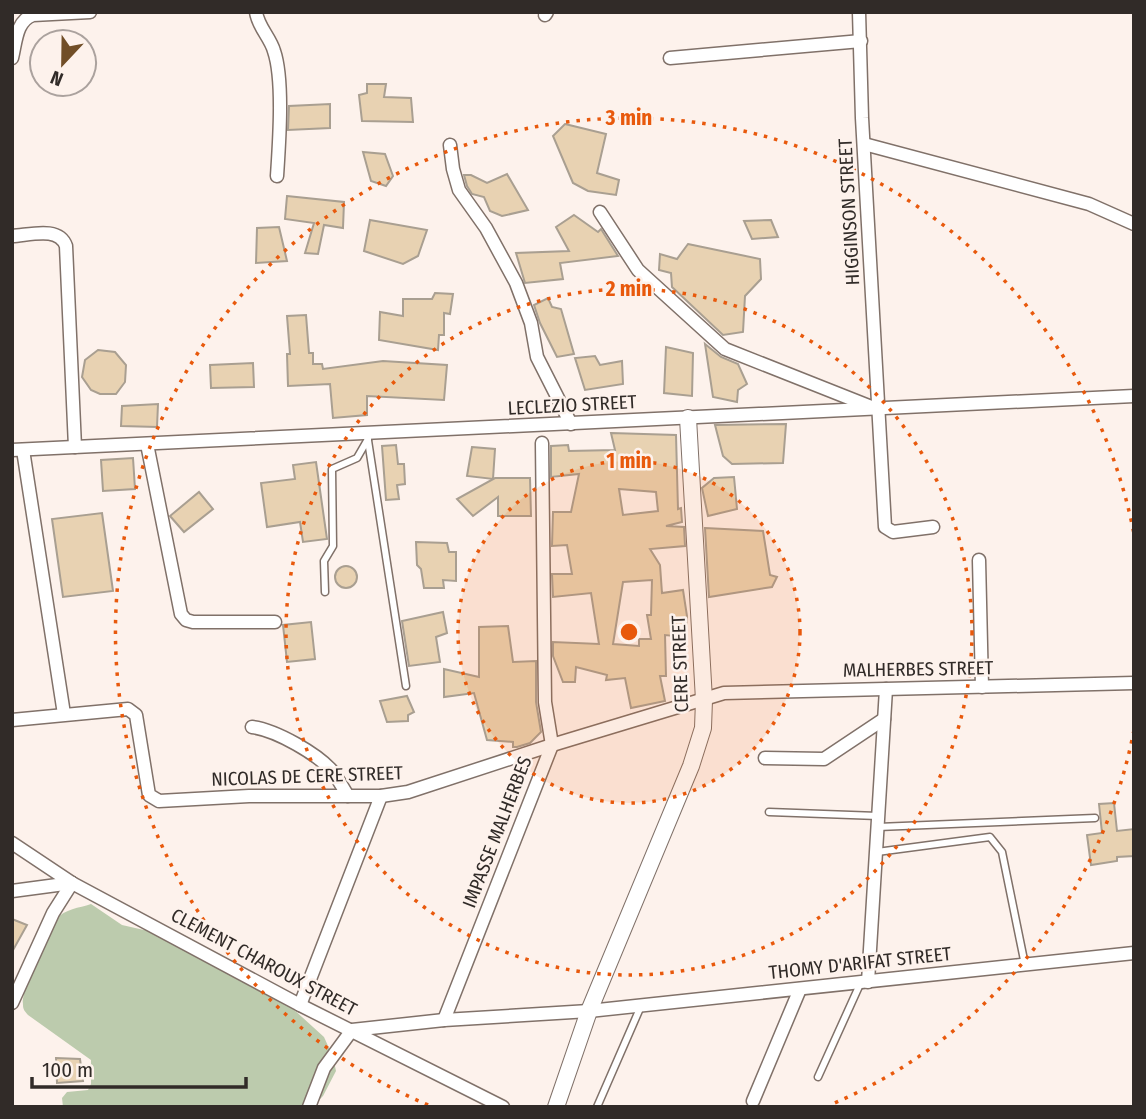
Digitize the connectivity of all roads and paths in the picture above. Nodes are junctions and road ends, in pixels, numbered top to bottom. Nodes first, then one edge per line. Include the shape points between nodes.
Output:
1 (90, 12) edge
2 (256, 12) edge
3 (859, 12) edge
4 (860, 41) junction
5 (12, 58) edge
6 (670, 58) dead end
7 (864, 144) junction
8 (450, 145) dead end
9 (277, 176) dead end
10 (600, 212) dead end
11 (1134, 225) edge
12 (12, 236) edge
13 (1134, 396) edge
14 (878, 410) junction
15 (688, 418) junction
16 (571, 424) junction
17 (367, 436) junction
18 (542, 443) dead end
19 (147, 444) junction
20 (75, 447) junction
21 (18, 450) edge
22 (933, 527) dead end
23 (978, 560) dead end
24 (325, 592) dead end
25 (275, 622) dead end
26 (1134, 683) edge
27 (406, 686) dead end
28 (982, 687) junction
29 (887, 689) junction
30 (704, 700) junction
31 (64, 714) junction
32 (884, 719) junction
33 (12, 720) edge
34 (253, 727) dead end
35 (552, 745) junction
36 (765, 758) dead end
37 (348, 796) junction
38 (381, 796) junction
39 (769, 812) dead end
40 (1095, 818) dead end
41 (878, 821) junction
42 (12, 843) edge
43 (876, 852) junction
44 (72, 883) junction
45 (12, 891) edge
46 (1134, 954) edge
47 (1025, 965) junction
48 (865, 982) junction
49 (800, 989) junction
50 (12, 1003) edge
51 (300, 1005) junction
52 (641, 1006) junction
53 (589, 1011) junction
54 (444, 1020) junction
55 (352, 1030) junction
56 (818, 1077) dead end
57 (753, 1101) dead end
58 (309, 1107) edge
59 (503, 1107) edge
60 (555, 1107) edge
61 (597, 1107) edge

1 - 5 street via 24,18
2 - 9 street via 275,51 278,73
3 - 4 street, HIGGINSON STREET
4 - 6 street
4 - 7 street, HIGGINSON STREET
7 - 11 street via 1089,204
7 - 14 street, HIGGINSON STREET
8 - 16 street via 459,190 511,275 531,323 537,357
10 - 14 street via 638,270 725,349
12 - 20 street via 57,233 64,237
13 - 14 street, LECLEZIO STREET
14 - 15 street, LECLEZIO STREET
14 - 22 street, HIGGINSON STREET via 885,527 893,532
15 - 16 street, LECLEZIO STREET
15 - 30 street, CERE STREET
16 - 17 street, LECLEZIO STREET
17 - 19 street, LECLEZIO STREET
17 - 24 lane via 357,458 332,469 333,546 324,561
17 - 27 lane
18 - 35 street, IMPASSE MALHERBES via 545,702
19 - 20 street, LECLEZIO STREET
19 - 25 street via 181,614 193,622
20 - 21 street, LECLEZIO STREET
21 - 31 street
23 - 28 street
26 - 28 street, MALHERBES STREET
28 - 29 street, MALHERBES STREET
29 - 30 street, MALHERBES STREET via 724,693
29 - 32 street
30 - 35 street, NICOLAS DE CERE STREET
30 - 53 street, CERE STREET via 703,728 691,766
31 - 33 street
31 - 37 street, NICOLAS DE CERE STREET via 128,709 136,715 149,795 159,801
32 - 36 street via 824,759
32 - 41 street
34 - 37 street via 290,740 331,770
35 - 38 street, NICOLAS DE CERE STREET via 428,787
35 - 54 street, IMPASSE MALHERBES
37 - 38 street, NICOLAS DE CERE STREET
38 - 51 street
39 - 41 lane
40 - 41 lane
41 - 43 street
42 - 44 street, CLEMENT CHAROUX STREET
43 - 47 lane via 990,836 1002,852
43 - 48 street
44 - 45 street
44 - 50 street via 52,913
44 - 51 street, CLEMENT CHAROUX STREET
46 - 47 street, THOMY D'ARIFAT STREET
47 - 48 street, THOMY D'ARIFAT STREET
48 - 49 street, THOMY D'ARIFAT STREET
48 - 56 lane
49 - 52 street, THOMY D'ARIFAT STREET
49 - 57 street
51 - 55 street, CLEMENT CHAROUX STREET
52 - 53 street, THOMY D'ARIFAT STREET
52 - 61 lane
53 - 54 street, THOMY D'ARIFAT STREET
53 - 60 street, CERE STREET
54 - 55 street, THOMY D'ARIFAT STREET
55 - 58 street via 324,1068
55 - 59 street, CLEMENT CHAROUX STREET

